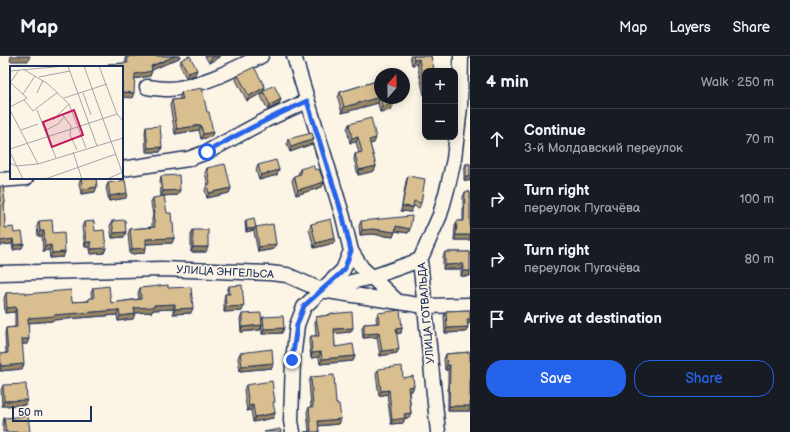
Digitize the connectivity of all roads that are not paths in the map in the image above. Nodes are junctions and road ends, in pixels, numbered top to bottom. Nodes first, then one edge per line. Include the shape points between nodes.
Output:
1 (261, 56) edge
2 (294, 56) edge
3 (461, 56) edge
4 (147, 87) dead end
5 (307, 101) junction
6 (123, 169) edge
7 (13, 179) edge
8 (0, 180) edge
9 (351, 251) junction
10 (420, 260) junction
11 (0, 273) edge
12 (372, 277) junction
13 (321, 290) junction
14 (397, 301) junction
15 (470, 305) edge
16 (425, 306) junction
17 (293, 432) edge
18 (438, 432) edge

1 - 4 street via 191,86 170,89
2 - 5 street
3 - 10 street, УЛИЦА ГОТВАЛЬДА via 460,107 454,159 440,215
5 - 6 street via 207,152 188,159
5 - 9 street
7 - 8 street
9 - 12 street via 362,268
9 - 13 street via 344,270
10 - 12 street
10 - 16 street, УЛИЦА ГОТВАЛЬДА
11 - 13 street, УЛИЦА ЭНГЕЛЬСА via 162,269 270,273 287,275
12 - 13 street
12 - 14 street
13 - 14 street, УЛИЦА ЭНГЕЛЬСА
13 - 17 street via 304,306 297,325 292,360
14 - 16 street, УЛИЦА ЭНГЕЛЬСА
15 - 16 street, УЛИЦА ЭНГЕЛЬСА
16 - 18 street, УЛИЦА ГОТВАЛЬДА

